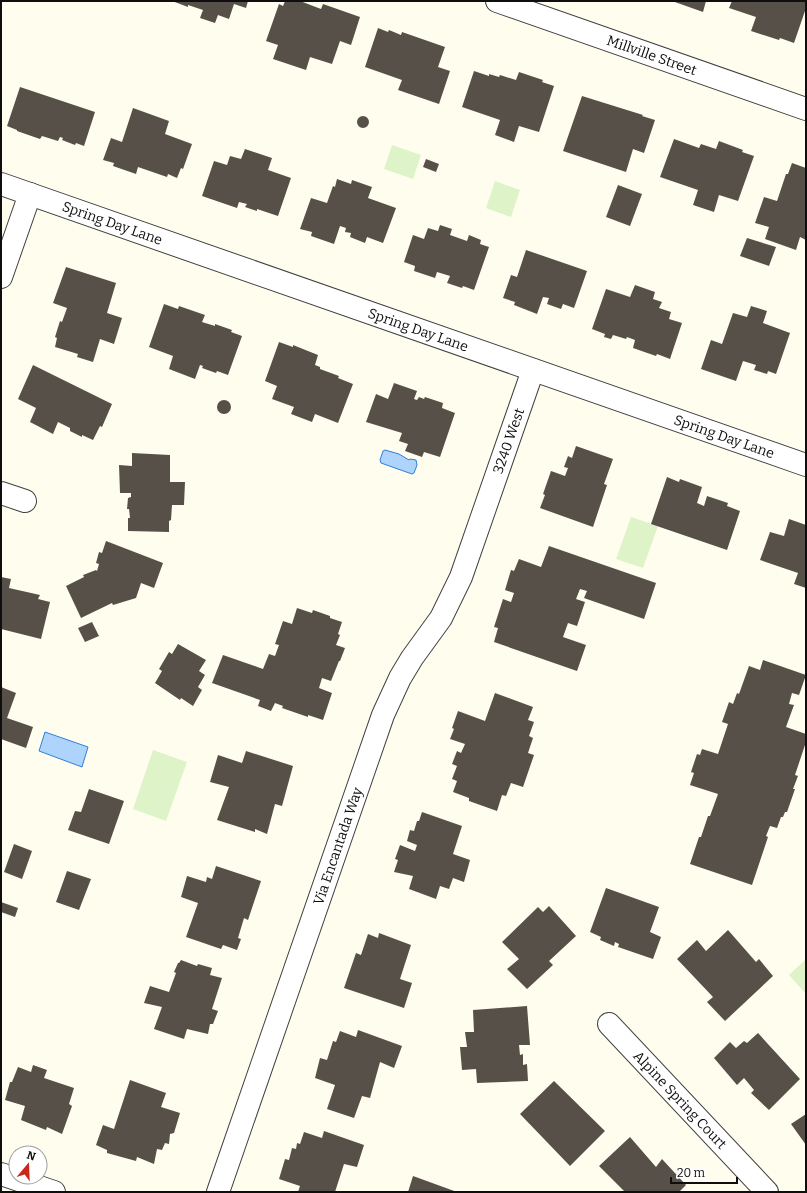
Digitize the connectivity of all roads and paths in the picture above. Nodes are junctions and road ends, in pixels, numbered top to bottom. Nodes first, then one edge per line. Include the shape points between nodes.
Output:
1 (497, 1) edge
2 (806, 109) edge
3 (1, 184) edge
4 (30, 194) junction
5 (1, 277) edge
6 (533, 370) junction
7 (806, 463) edge
8 (1, 493) edge
9 (25, 501) dead end
10 (483, 512) joint
11 (609, 1024) dead end
12 (1, 1174) edge
13 (54, 1192) edge
14 (218, 1192) edge
15 (767, 1192) edge

1 - 2 street, Millville Street
3 - 4 street, Spring Day Lane
4 - 5 street
4 - 6 street, Spring Day Lane
6 - 7 street, Spring Day Lane
6 - 10 street, 3240 West
8 - 9 street
10 - 14 street, Via Encantada Way via 453,596 400,678 383,715
11 - 15 street, Alpine Spring Court
12 - 13 street

